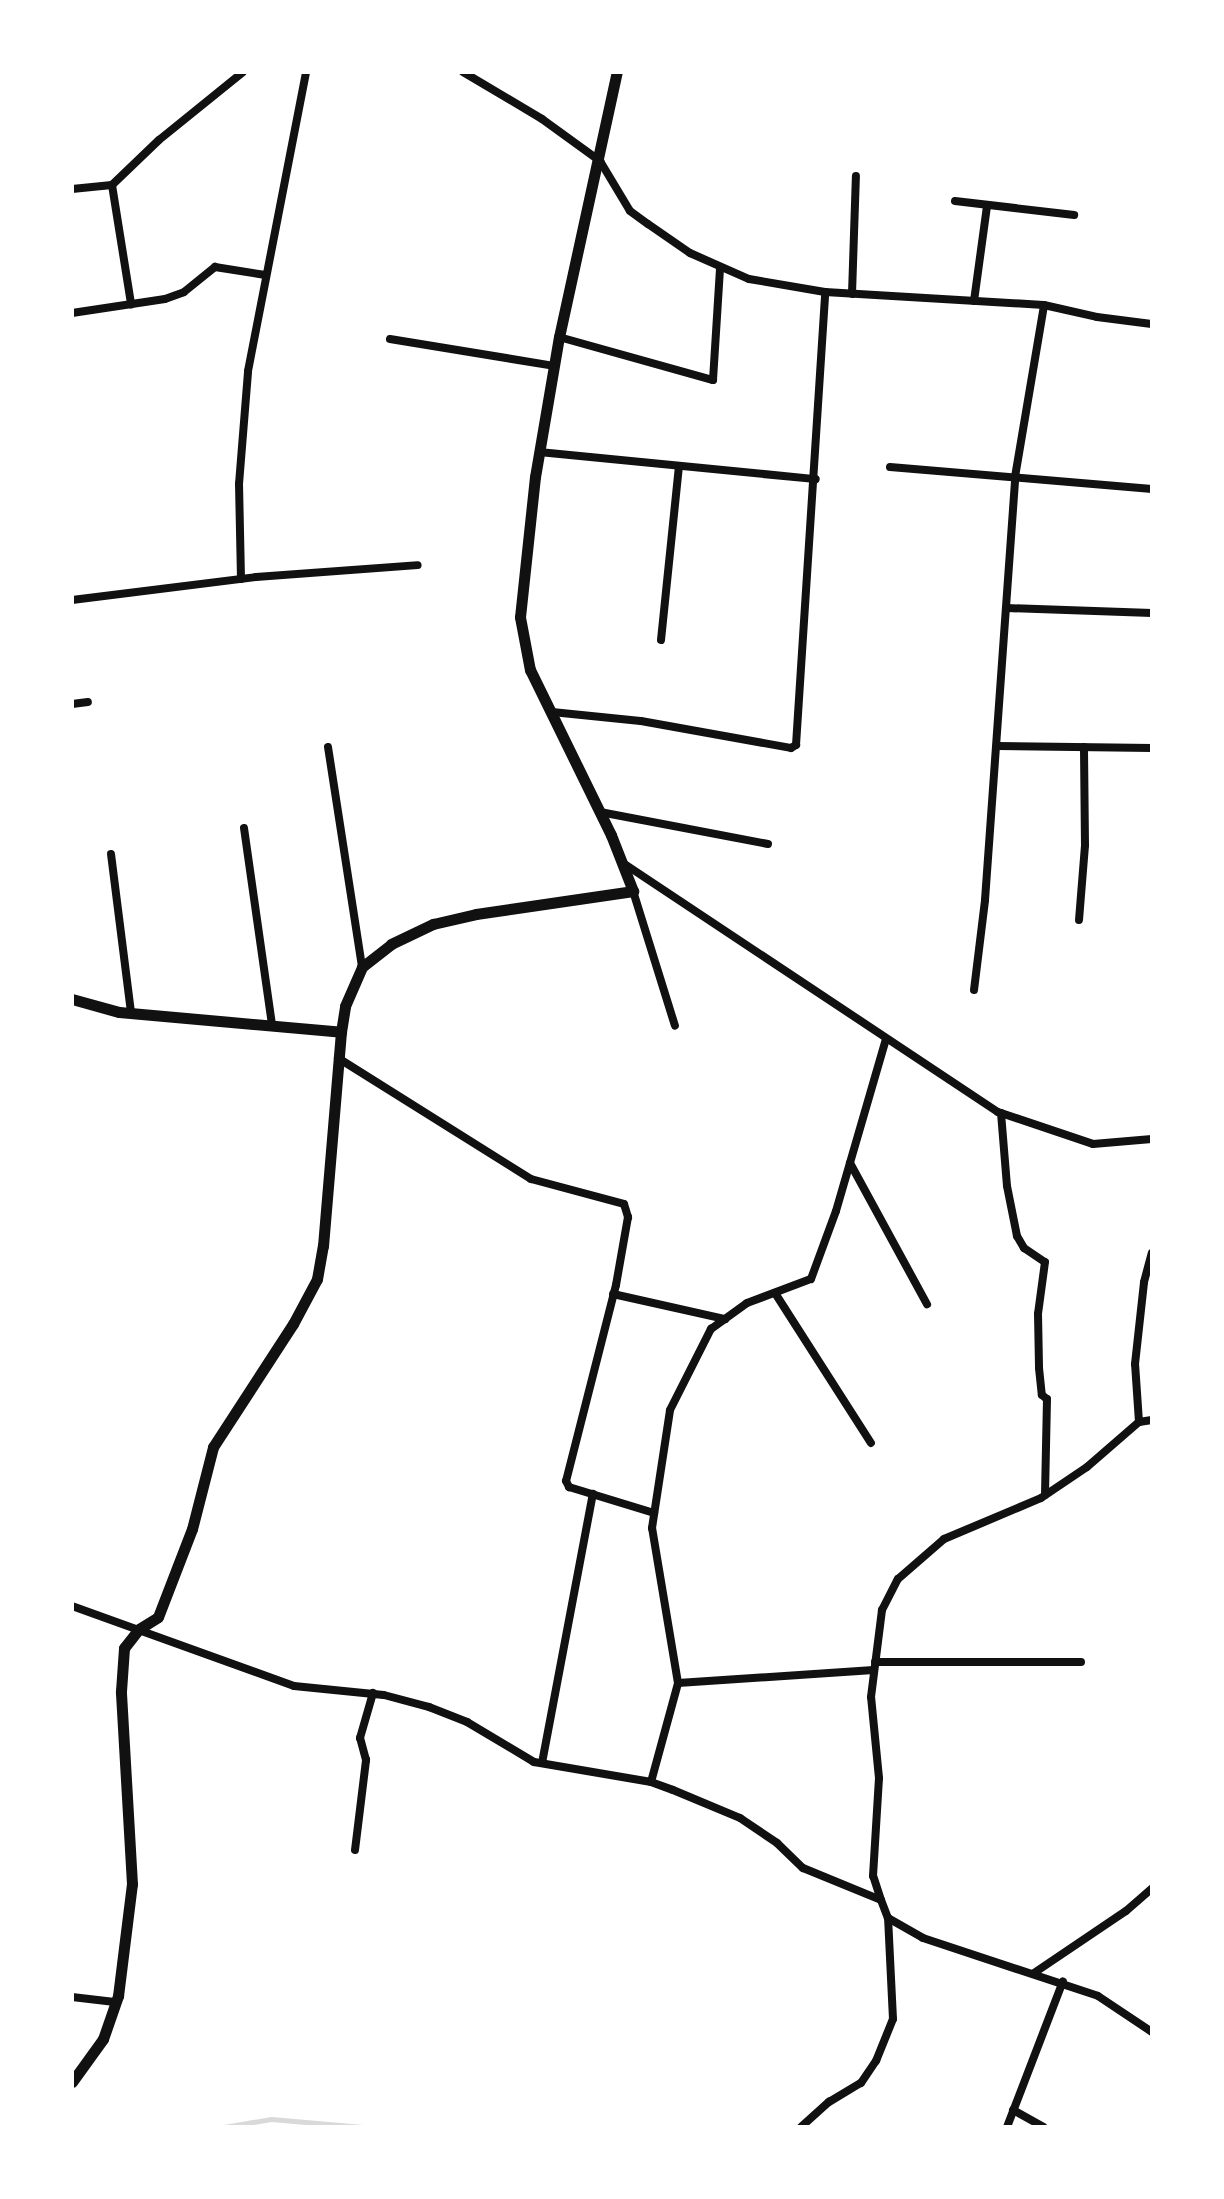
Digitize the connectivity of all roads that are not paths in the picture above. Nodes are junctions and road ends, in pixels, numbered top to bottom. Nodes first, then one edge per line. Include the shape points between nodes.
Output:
1 (243, 72) edge
2 (306, 72) edge
3 (463, 72) edge
4 (617, 72) edge
5 (600, 161) junction
6 (856, 176) dead end
7 (112, 185) junction
8 (72, 189) edge
9 (955, 201) dead end
10 (987, 206) junction
11 (1074, 215) dead end
12 (720, 268) junction
13 (265, 275) junction
14 (825, 292) junction
15 (852, 294) junction
16 (974, 301) junction
17 (131, 304) junction
18 (1044, 305) junction
19 (72, 313) edge
20 (1152, 324) edge
21 (559, 337) junction
22 (390, 339) dead end
23 (554, 366) junction
24 (539, 452) junction
25 (679, 466) junction
26 (890, 467) dead end
27 (1015, 477) junction
28 (816, 479) junction
29 (1152, 489) edge
30 (418, 565) dead end
31 (241, 579) junction
32 (72, 600) edge
33 (1007, 608) junction
34 (1152, 613) edge
35 (661, 640) dead end
36 (88, 702) dead end
37 (72, 704) edge
38 (552, 712) junction
39 (997, 746) junction
40 (328, 747) dead end
41 (1084, 747) junction
42 (1152, 748) edge
43 (600, 812) junction
44 (244, 828) dead end
45 (768, 844) dead end
46 (111, 854) dead end
47 (623, 863) junction
48 (633, 891) junction
49 (1079, 920) dead end
50 (362, 967) junction
51 (974, 990) dead end
52 (72, 999) edge
53 (131, 1013) junction
54 (272, 1025) junction
55 (675, 1026) dead end
56 (341, 1032) junction
57 (886, 1039) junction
58 (338, 1058) junction
59 (1001, 1113) junction
60 (1152, 1139) edge
61 (850, 1163) junction
62 (1152, 1253) edge
63 (775, 1293) junction
64 (613, 1294) junction
65 (927, 1304) dead end
66 (725, 1319) junction
67 (1152, 1420) edge
68 (1139, 1422) junction
69 (871, 1443) dead end
70 (592, 1495) junction
71 (1045, 1495) junction
72 (654, 1513) junction
73 (72, 1606) edge
74 (139, 1629) junction
75 (1081, 1662) dead end
76 (875, 1666) junction
77 (678, 1683) junction
78 (373, 1693) junction
79 (542, 1763) junction
80 (651, 1782) junction
81 (355, 1850) dead end
82 (1152, 1888) edge
83 (881, 1900) junction
84 (888, 1918) junction
85 (1034, 1973) junction
86 (1063, 1981) junction
87 (72, 1997) edge
88 (115, 2002) junction
89 (1152, 2032) edge
90 (72, 2082) edge
91 (1013, 2110) junction
92 (801, 2127) edge
93 (1007, 2127) edge
94 (1044, 2127) edge

1 - 7 street
2 - 13 street
3 - 5 street
4 - 5 street
5 - 12 street via 630,211
5 - 21 street
6 - 15 street
7 - 8 street
7 - 17 street
9 - 10 street
10 - 11 street
10 - 16 street
12 - 14 street via 749,279
12 - 21 street via 713,380
13 - 17 street via 215,267 184,292
13 - 31 street via 248,371 239,484
14 - 15 street
14 - 28 street
15 - 16 street
16 - 18 street
17 - 19 street
18 - 20 street
18 - 27 street
21 - 23 street
22 - 23 street
23 - 24 street
24 - 25 street
24 - 38 street via 520,617 530,670
25 - 28 street
25 - 35 street
26 - 27 street
27 - 29 street
27 - 33 street
28 - 38 street via 796,745
30 - 31 street
31 - 32 street
33 - 34 street
33 - 39 street
36 - 37 street
38 - 43 street
39 - 41 street
39 - 51 street
40 - 50 street
41 - 42 street
41 - 49 street
43 - 45 street
43 - 47 street
44 - 54 street
46 - 53 street
47 - 48 street
47 - 57 street
48 - 50 street via 433,924 391,944
48 - 55 street
50 - 56 street via 345,1006
52 - 53 street
53 - 54 street
54 - 56 street
56 - 58 street
57 - 59 street
57 - 61 street
58 - 64 street via 531,1179 624,1204 628,1217
58 - 74 street via 317,1279 213,1447 170,1589 158,1617
59 - 60 street via 1093,1144
59 - 71 street via 1017,1236 1024,1248 1045,1262 1038,1314 1039,1368 1047,1399
61 - 63 street via 811,1279
61 - 65 street
62 - 68 street via 1135,1364
63 - 66 street via 747,1303
63 - 69 street
64 - 66 street
64 - 70 street via 566,1481
66 - 72 street via 711,1329 670,1410
67 - 68 street
68 - 71 street
70 - 72 street
70 - 79 street
71 - 76 street via 944,1539 898,1579 882,1610
72 - 77 street via 654,1542
73 - 74 street
74 - 78 street via 294,1686
74 - 88 street via 124,1648 121,1691 132,1884
75 - 76 street
76 - 77 street
76 - 83 street via 871,1697 879,1826 873,1876
77 - 80 street
78 - 79 street via 442,1712
78 - 81 street via 360,1738 366,1760
79 - 80 street
80 - 83 street via 740,1818 803,1868
82 - 85 street
83 - 84 street
84 - 85 street via 923,1938
84 - 92 street via 893,2019 876,2061 861,2083
85 - 86 street
86 - 89 street via 1098,1996
86 - 91 street
87 - 88 street
88 - 90 street via 103,2039
91 - 93 street
91 - 94 street

